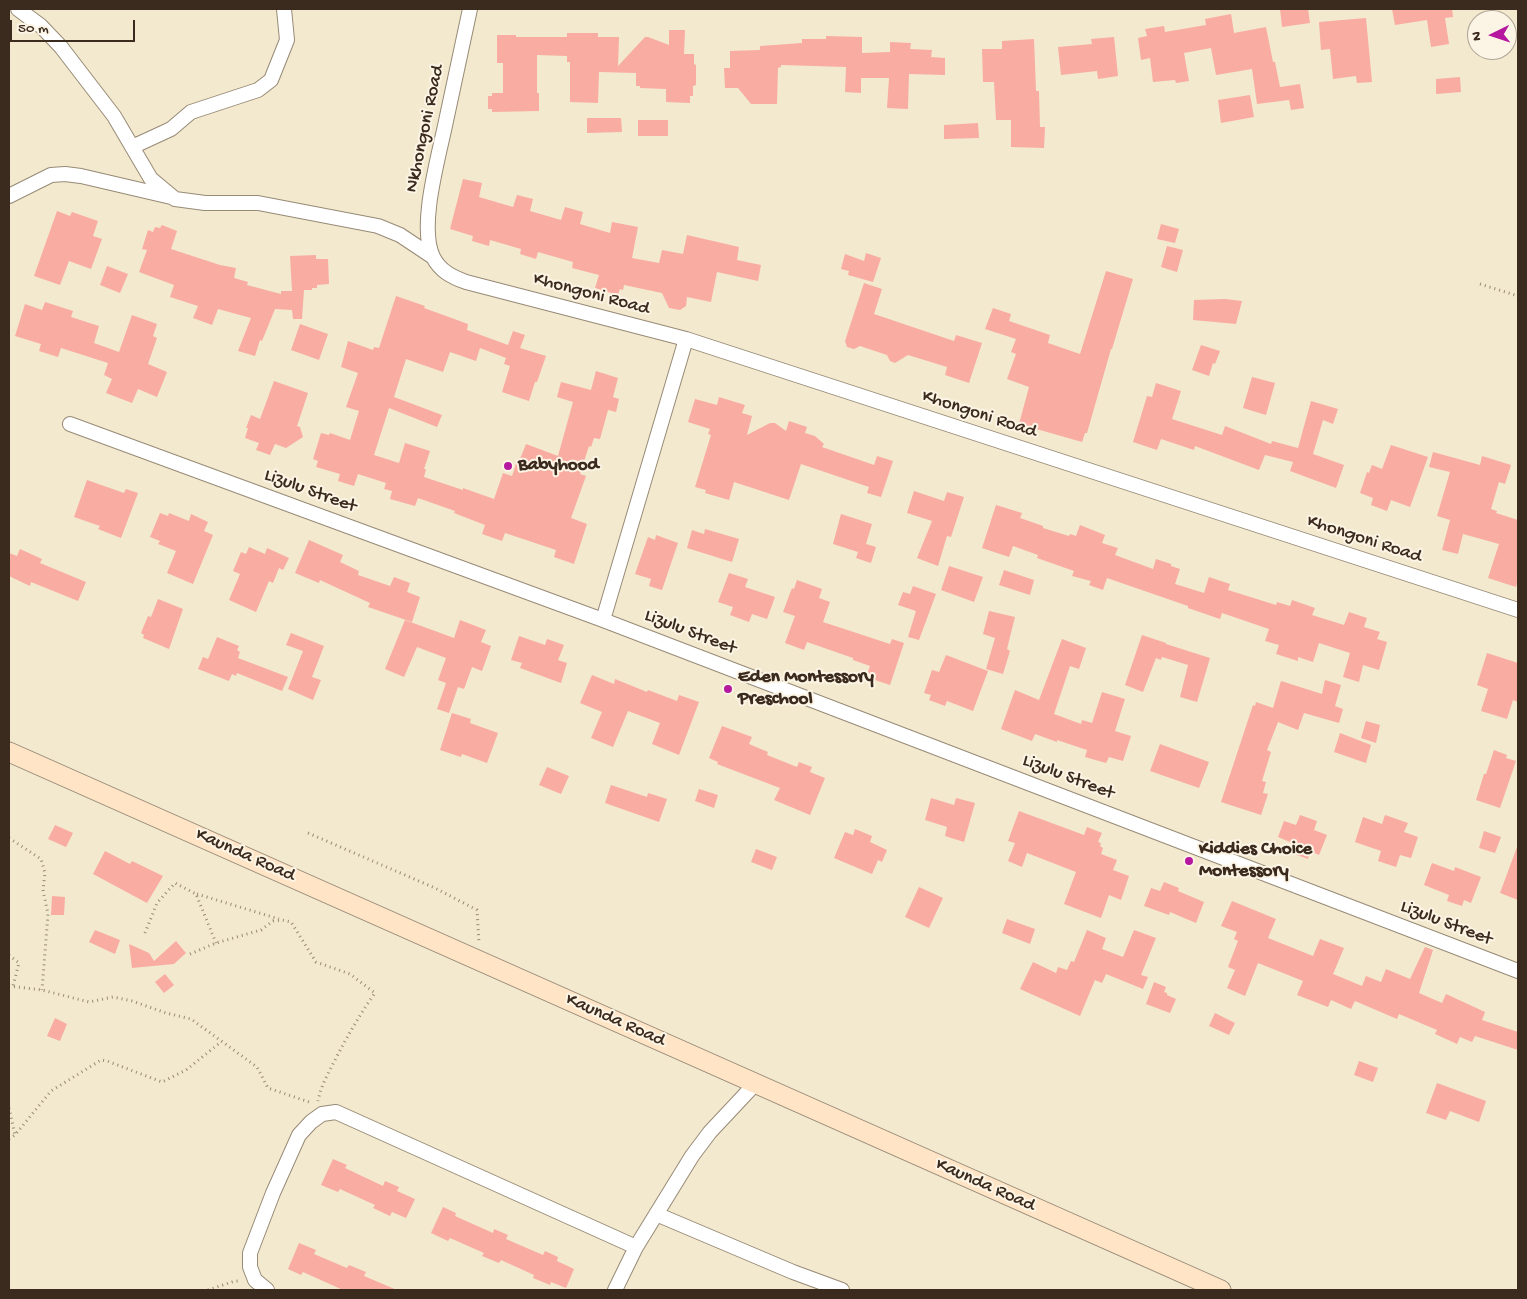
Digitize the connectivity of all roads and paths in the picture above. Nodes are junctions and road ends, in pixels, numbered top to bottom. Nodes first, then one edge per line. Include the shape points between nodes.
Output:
1 (18, 9) edge
2 (284, 9) edge
3 (470, 9) edge
4 (132, 147) junction
5 (9, 196) edge
6 (175, 198) junction
7 (433, 256) junction
8 (1480, 284) dead end
9 (1518, 296) edge
10 (686, 339) junction
11 (70, 424) dead end
12 (1518, 610) edge
13 (603, 620) junction
14 (9, 752) edge
15 (308, 833) dead end
16 (9, 838) edge
17 (196, 894) junction
18 (282, 920) junction
19 (145, 933) dead end
20 (216, 943) junction
21 (190, 954) dead end
22 (9, 955) edge
23 (480, 961) junction
24 (1518, 971) edge
25 (11, 986) edge
26 (42, 990) junction
27 (221, 1042) junction
28 (755, 1084) junction
29 (9, 1108) edge
30 (15, 1135) junction
31 (9, 1139) edge
32 (656, 1214) junction
33 (636, 1247) junction
34 (255, 1280) junction
35 (208, 1290) edge
36 (267, 1290) edge
37 (615, 1290) edge
38 (842, 1290) edge
39 (1221, 1290) edge

1 - 4 street via 60,46 114,116
2 - 4 street via 287,40 272,80 258,90 191,112 170,129
3 - 7 street, Nkhongoni Road via 429,205 429,240
4 - 6 street via 151,179
5 - 6 street, Khongoni Road via 51,175 65,174
6 - 7 street, Khongoni Road via 205,203 258,203 378,226 400,235
7 - 10 street, Khongoni Road via 451,276 466,282
8 - 9 path
10 - 12 street, Khongoni Road
10 - 13 street
11 - 13 street, Lizulu Street
13 - 24 street, Lizulu Street
14 - 23 main road, Kaunda Road
15 - 23 path via 435,888 477,910
16 - 26 path via 41,859 45,874 43,890 48,914
17 - 18 path
17 - 19 path via 175,883 157,903
17 - 20 path
18 - 20 path via 273,921 261,930
18 - 27 path via 291,922 316,962 350,974 375,993 325,1079 317,1104 268,1088 257,1067
20 - 21 path
22 - 25 path via 19,963
23 - 28 main road, Kaunda Road
25 - 26 path
26 - 27 path via 89,1002 113,997 132,1000 191,1019
27 - 30 path via 186,1070 162,1082 100,1060 50,1091
28 - 32 street via 710,1132
28 - 39 main road, Kaunda Road
29 - 30 path
30 - 31 path
32 - 33 street
32 - 38 street
33 - 34 street via 336,1112 322,1114 299,1135 250,1253 250,1267
33 - 37 street
34 - 35 path via 235,1281
34 - 36 street

